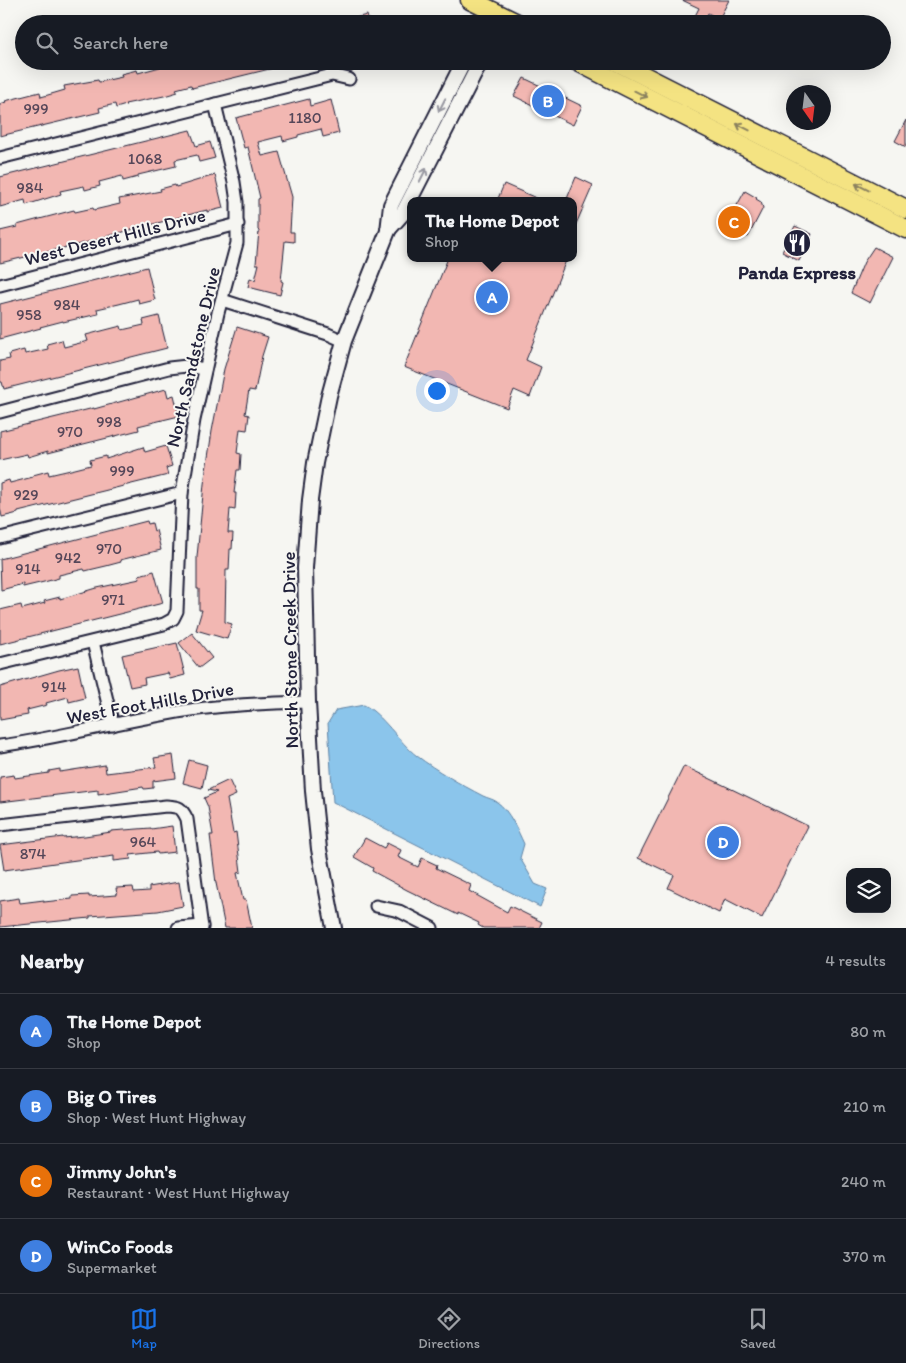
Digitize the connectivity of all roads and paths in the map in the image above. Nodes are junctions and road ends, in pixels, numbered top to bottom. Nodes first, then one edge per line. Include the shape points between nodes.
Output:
1 (470, 0) edge
2 (492, 15) edge
3 (459, 70) edge
4 (476, 70) edge
5 (597, 70) edge
6 (629, 70) edge
7 (350, 78) dead end
8 (215, 104) junction
9 (689, 109) junction
10 (0, 158) edge
11 (411, 197) edge
12 (407, 205) edge
13 (906, 209) edge
14 (238, 224) junction
15 (906, 229) edge
16 (388, 231) junction
17 (0, 285) edge
18 (222, 300) junction
19 (344, 341) junction
20 (205, 369) junction
21 (0, 412) edge
22 (182, 493) junction
23 (0, 538) edge
24 (93, 642) junction
25 (0, 664) edge
26 (308, 702) junction
27 (113, 725) junction
28 (0, 746) edge
29 (0, 825) edge
30 (376, 906) dead end
31 (202, 927) edge
32 (178, 928) edge
33 (334, 928) edge
34 (432, 928) edge

1 - 2 main road
3 -> 16 street, North Stone Creek Drive via 391,205
11 -> 4 street, North Stone Creek Drive
5 -> 9 main road
6 - 9 main road
7 - 8 street via 332,75
8 - 10 street
8 - 14 street, North Sandstone Drive via 238,202
13 -> 9 main road
9 - 15 main road
16 -> 12 street, North Stone Creek Drive
14 - 17 street, West Desert Hills Drive
14 - 18 street, North Sandstone Drive via 237,243
16 - 19 street, North Stone Creek Drive
18 - 19 street
18 - 20 street, North Sandstone Drive
19 - 26 street, North Stone Creek Drive via 327,404 310,500 305,568
20 - 21 street via 170,368
20 - 22 street, North Sandstone Drive
22 - 23 street
22 - 24 street, North Sandstone Drive via 177,611 173,619
24 - 25 street
24 - 27 street
26 - 27 street, West Foot Hills Drive via 230,705
26 - 33 street, North Stone Creek Drive via 315,821
27 - 28 street, West Foot Hills Drive
29 - 31 street via 178,807 187,819
30 - 34 street via 399,911
31 - 32 street

